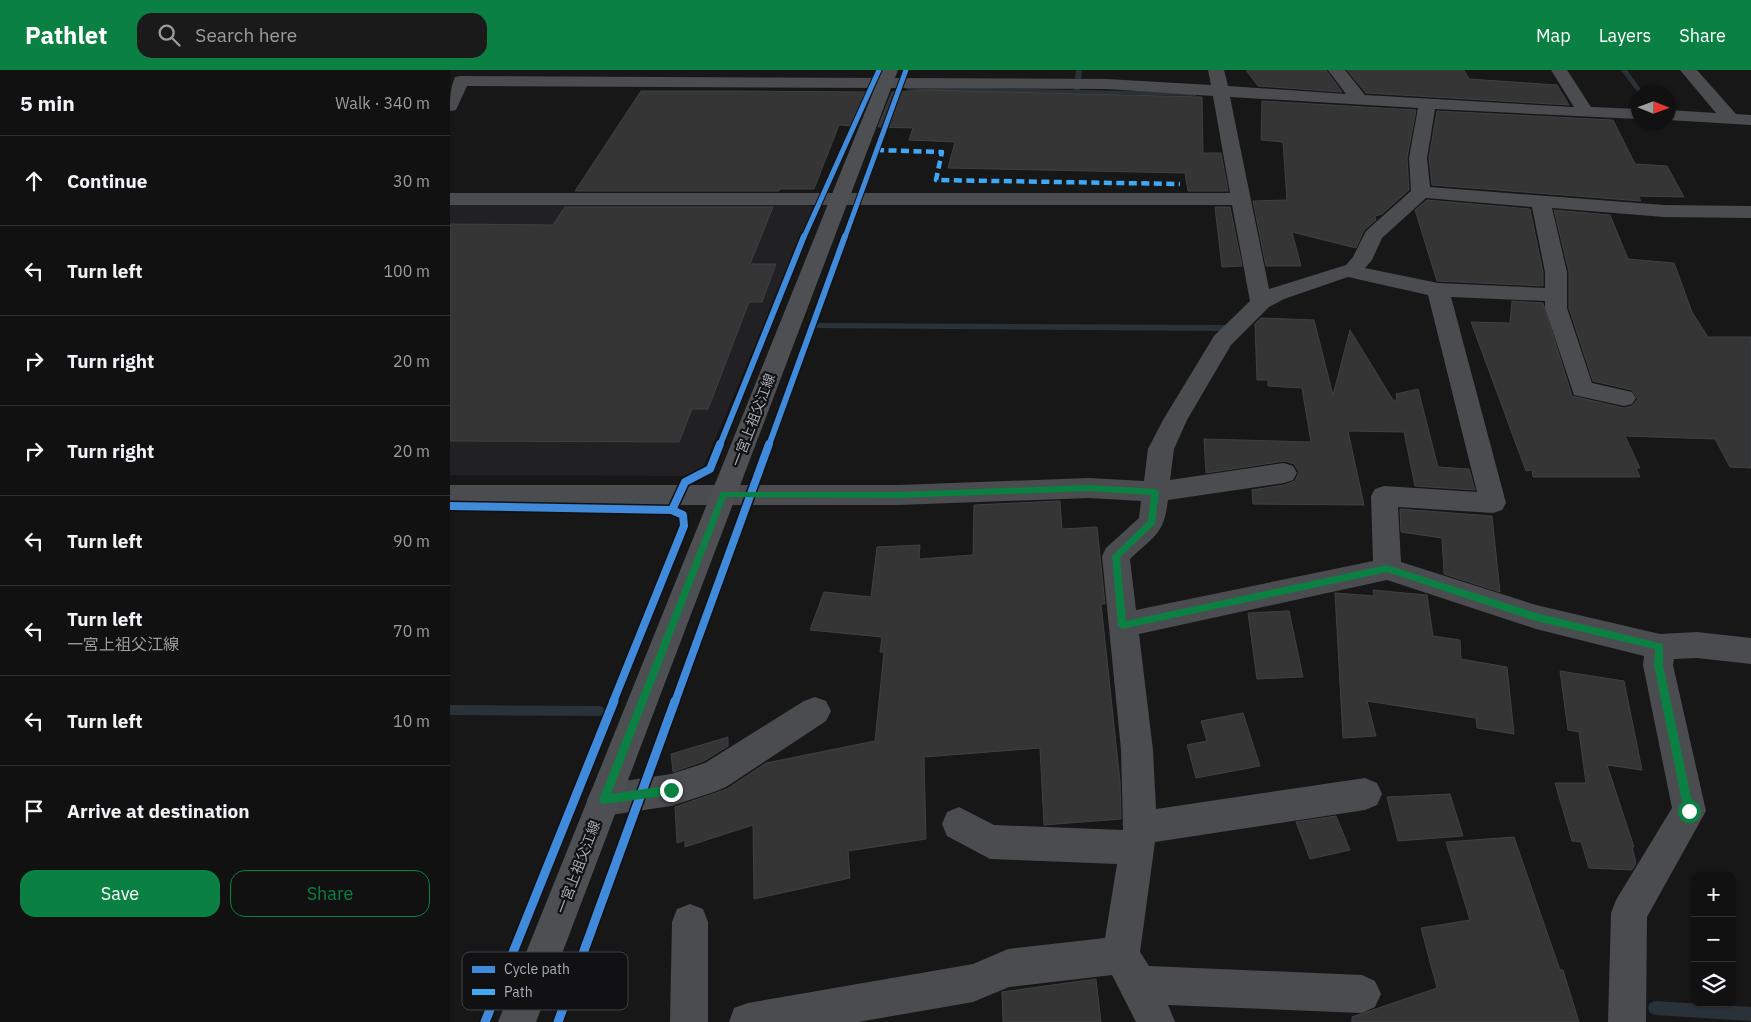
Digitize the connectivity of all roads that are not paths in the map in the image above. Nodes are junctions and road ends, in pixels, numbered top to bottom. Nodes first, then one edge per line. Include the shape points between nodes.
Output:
1 (1216, 70) edge
2 (1336, 70) edge
3 (1559, 70) edge
4 (1688, 70) edge
5 (464, 75) edge
6 (669, 75) edge
7 (888, 76) edge
8 (1220, 91) junction
9 (1359, 99) junction
10 (1427, 104) junction
11 (450, 106) edge
12 (1585, 111) junction
13 (1631, 114) edge
14 (1676, 115) edge
15 (1730, 118) junction
16 (1751, 120) edge
17 (1421, 192) junction
18 (450, 199) edge
19 (1240, 199) junction
20 (840, 200) junction
21 (1541, 201) junction
22 (1751, 212) edge
23 (1348, 270) junction
24 (1438, 290) junction
25 (1555, 294) junction
26 (1261, 302) junction
27 (1624, 398) dead end
28 (1284, 473) dead end
29 (1156, 492) junction
30 (724, 494) junction
31 (450, 496) edge
32 (1387, 569) junction
33 (1122, 626) junction
34 (1660, 647) junction
35 (1751, 650) edge
36 (815, 711) dead end
37 (1365, 794) dead end
38 (604, 800) junction
39 (958, 824) dead end
40 (1139, 838) junction
41 (690, 922) dead end
42 (544, 952) edge
43 (1130, 970) junction
44 (1362, 994) dead end
45 (522, 1010) edge
46 (517, 1022) edge
47 (689, 1022) edge
48 (748, 1022) edge
49 (1156, 1022) edge
50 (1627, 1022) edge

1 - 8 street
2 - 9 street
3 - 12 street
4 - 15 street
5 - 6 street
5 - 11 street
6 - 7 street
7 - 8 street
7 - 20 main road, 一宮上祖父江線
8 - 9 street
8 - 19 street
9 - 10 street
10 - 12 street
10 - 17 street via 1416,170
12 - 13 street
14 - 15 street
15 - 16 street
17 - 21 street
17 - 23 street via 1373,235 1362,260
18 - 20 street
19 - 20 street
19 - 26 street
20 - 30 main road, 一宮上祖父江線
21 - 22 street via 1664,211
21 - 25 street via 1556,272
23 - 24 street
23 - 26 street
24 - 25 street
24 - 32 street via 1493,504 1384,496
25 - 27 street via 1556,308 1582,389
26 - 29 street via 1222,341 1175,420 1161,449
28 - 29 street
29 - 30 street via 1089,488 899,495
29 - 33 street via 1152,522 1116,556
30 - 31 street
30 - 38 main road, 一宮上祖父江線
32 - 33 street
32 - 34 street via 1536,617
33 - 40 street via 1137,750
34 - 35 street via 1697,645
34 - 50 street via 1658,665 1689,811 1629,912
36 - 38 street via 714,776 671,790
37 - 40 street
38 - 42 main road, 一宮上祖父江線
39 - 40 street via 990,842
40 - 43 street
41 - 47 street
43 - 44 street
43 - 48 street via 1008,968 973,983
43 - 49 street
45 - 46 main road, 一宮上祖父江線

